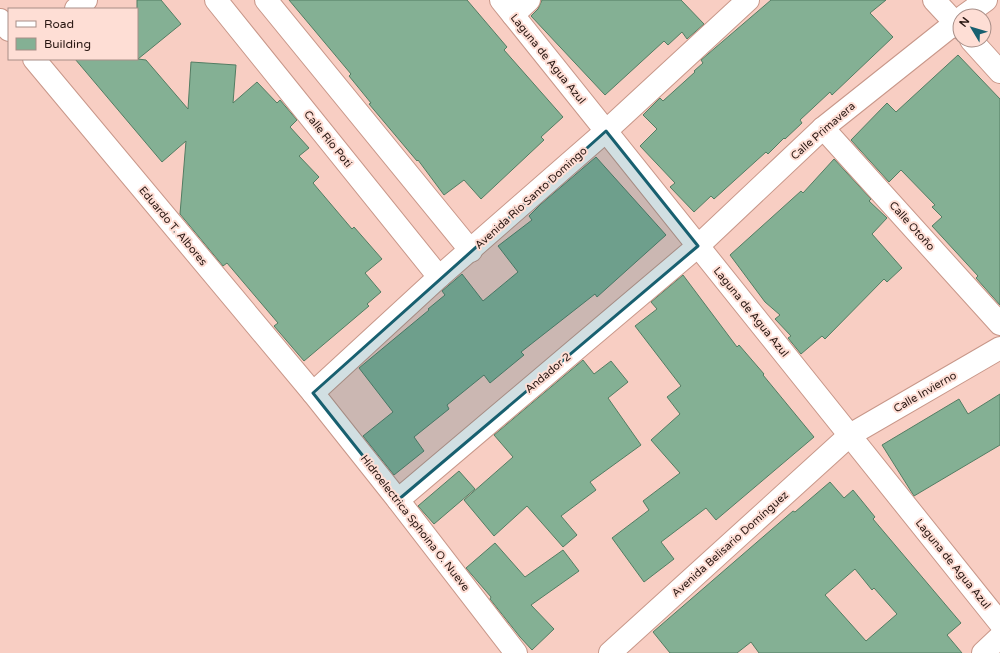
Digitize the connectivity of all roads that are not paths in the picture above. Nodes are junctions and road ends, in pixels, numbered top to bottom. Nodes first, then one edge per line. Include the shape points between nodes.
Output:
1 (86, 0) edge
2 (216, 0) edge
3 (266, 0) edge
4 (529, 0) edge
5 (748, 0) edge
6 (934, 0) edge
7 (986, 0) edge
8 (77, 8) edge
9 (507, 8) edge
10 (977, 8) edge
11 (952, 15) edge
12 (0, 20) edge
13 (952, 28) edge
14 (8, 29) edge
15 (978, 48) edge
16 (35, 60) edge
17 (1000, 72) edge
18 (823, 128) junction
19 (606, 131) junction
20 (698, 246) junction
21 (471, 252) junction
22 (439, 277) junction
23 (1000, 324) edge
24 (1000, 348) edge
25 (312, 393) junction
26 (850, 435) junction
27 (398, 500) junction
28 (1000, 623) edge
29 (1000, 637) edge
30 (516, 653) edge
31 (610, 653) edge
32 (983, 653) edge

1 - 8 street
2 - 22 street, Calle Río Poti
3 - 21 street
4 - 9 street
5 - 19 street, Avenida Río Santo Domingo
6 - 11 street
7 - 10 street, Calle Primavera
9 - 19 street, Laguna de Agua Azul
12 - 14 street
13 - 18 street, Calle Primavera
15 - 17 street
16 - 25 street, Eduardo T. Albores
18 - 20 street, Calle Primavera
18 - 23 street, Calle Otoño
19 - 20 street, Laguna de Agua Azul
19 - 21 street, Avenida Río Santo Domingo
20 - 26 street, Laguna de Agua Azul
20 - 27 street, Andador 2
21 - 22 street, Avenida Río Santo Domingo
22 - 25 street, Avenida Río Santo Domingo
24 - 26 street, Calle Invierno
25 - 27 street, Hidroelectrica Sphoina O. Nueve
26 - 28 street, Laguna de Agua Azul
26 - 31 street, Avenida Belisario Domínguez
27 - 30 street, Hidroelectrica Sphoina O. Nueve
29 - 32 street

